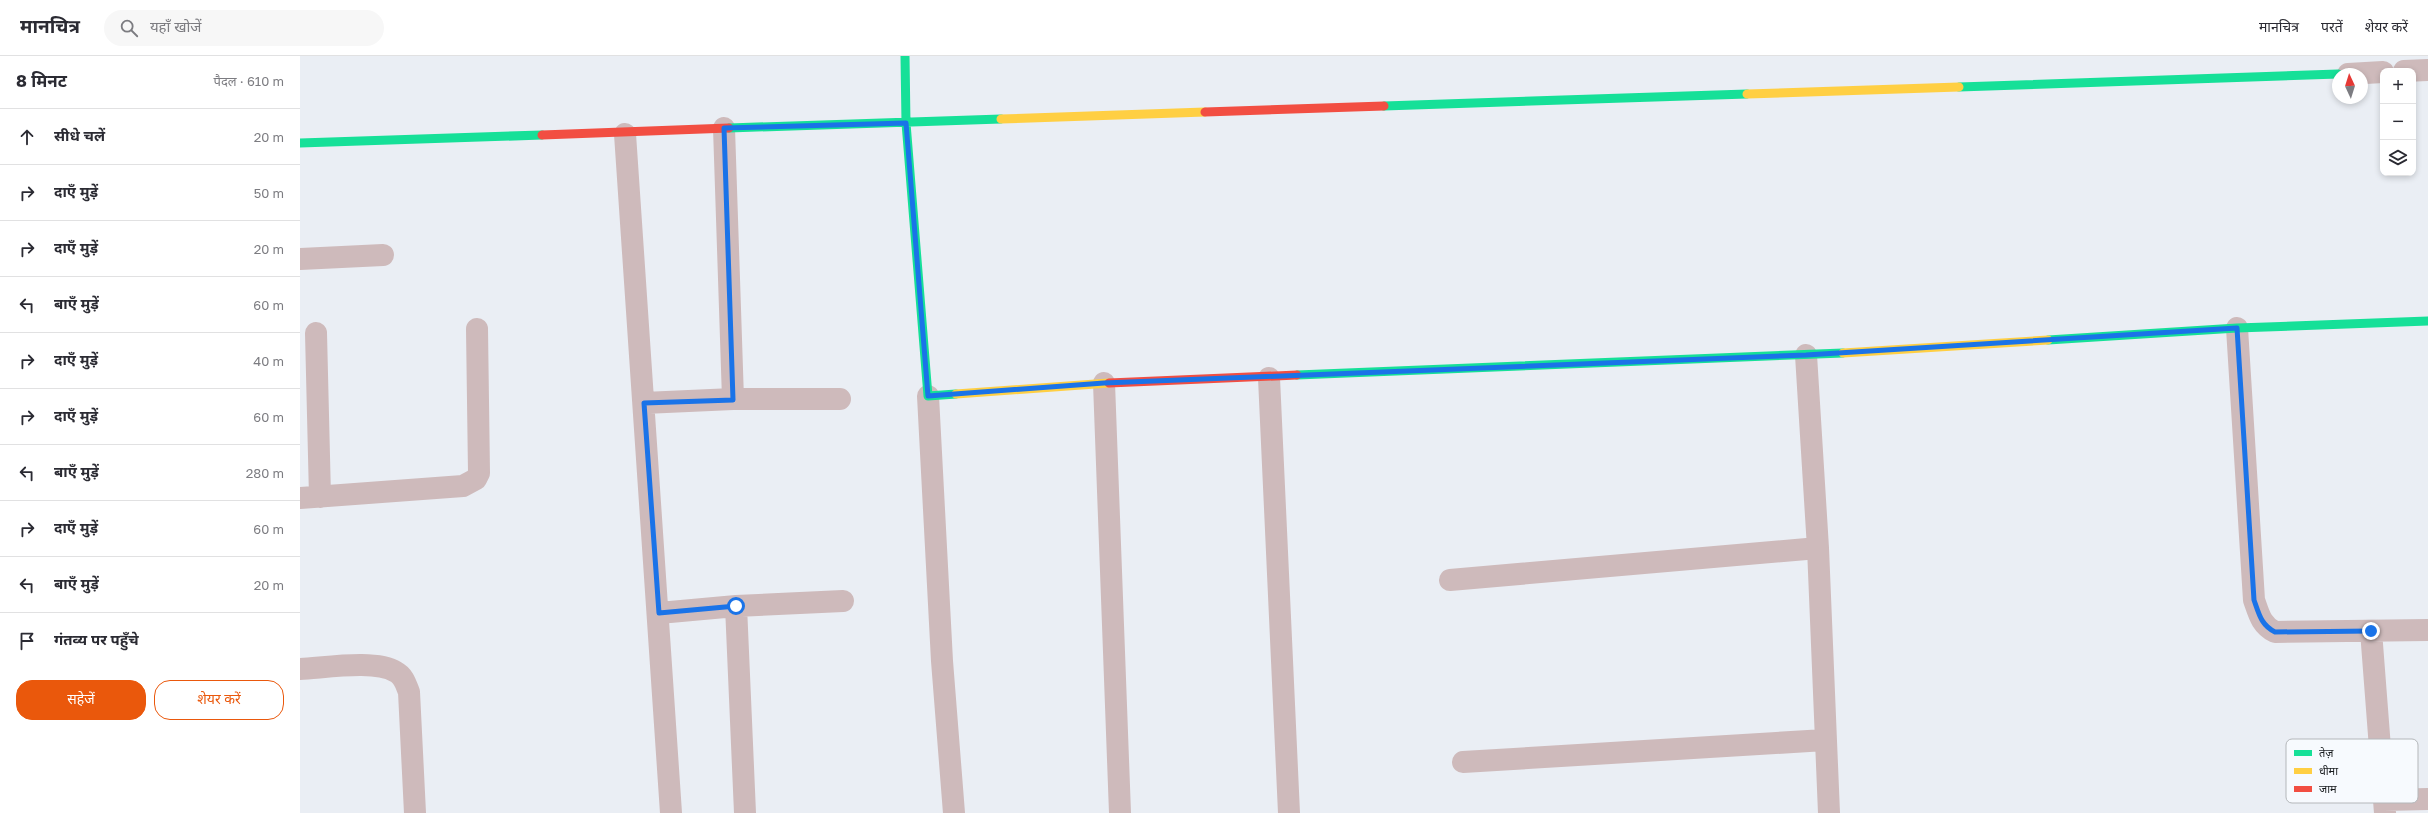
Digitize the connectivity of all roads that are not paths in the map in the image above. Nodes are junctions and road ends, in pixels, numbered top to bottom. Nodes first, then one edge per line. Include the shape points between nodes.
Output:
1 (905, 56) edge
2 (2416, 70) edge
3 (2428, 70) edge
4 (2380, 72) edge
5 (2368, 73) edge
6 (2332, 74) edge
7 (906, 123) junction
8 (724, 128) junction
9 (625, 134) junction
10 (300, 143) edge
11 (383, 255) dead end
12 (300, 259) edge
13 (2428, 321) edge
14 (2237, 328) junction
15 (477, 329) dead end
16 (316, 333) dead end
17 (1806, 355) junction
18 (1269, 378) junction
19 (1104, 383) junction
20 (928, 396) junction
21 (840, 399) dead end
22 (733, 400) junction
23 (644, 403) junction
24 (310, 497) edge
25 (1818, 548) junction
26 (1450, 580) dead end
27 (843, 601) dead end
28 (736, 606) junction
29 (659, 613) junction
30 (2428, 630) edge
31 (2371, 631) junction
32 (300, 669) edge
33 (2379, 739) edge
34 (1825, 740) junction
35 (1463, 762) dead end
36 (2428, 799) edge
37 (2418, 801) edge
38 (2403, 803) edge
39 (2384, 806) edge
40 (415, 813) edge
41 (671, 813) edge
42 (745, 813) edge
43 (954, 813) edge
44 (1120, 813) edge
45 (1289, 813) edge
46 (1829, 813) edge

1 - 7 street
2 - 3 street
4 - 5 street
6 - 7 street
7 - 8 street
7 - 20 street
8 - 9 street
8 - 22 street
9 - 10 street via 432,137
9 - 23 street
11 - 12 street
13 - 14 street
14 - 17 street
14 - 31 street via 2254,600 2261,620 2267,628 2275,632
15 - 24 street via 479,473 476,479 463,486
16 - 24 street
17 - 18 street
17 - 25 street
18 - 19 street
18 - 45 street
19 - 20 street
19 - 44 street
20 - 43 street via 942,661
21 - 22 street
22 - 23 street
23 - 29 street
25 - 26 street
25 - 34 street
27 - 28 street
28 - 29 street
28 - 42 street
29 - 41 street
30 - 31 street
31 - 33 street
32 - 40 street via 373,666 397,672 405,681 409,692
34 - 35 street
34 - 46 street
36 - 37 street
38 - 39 street

